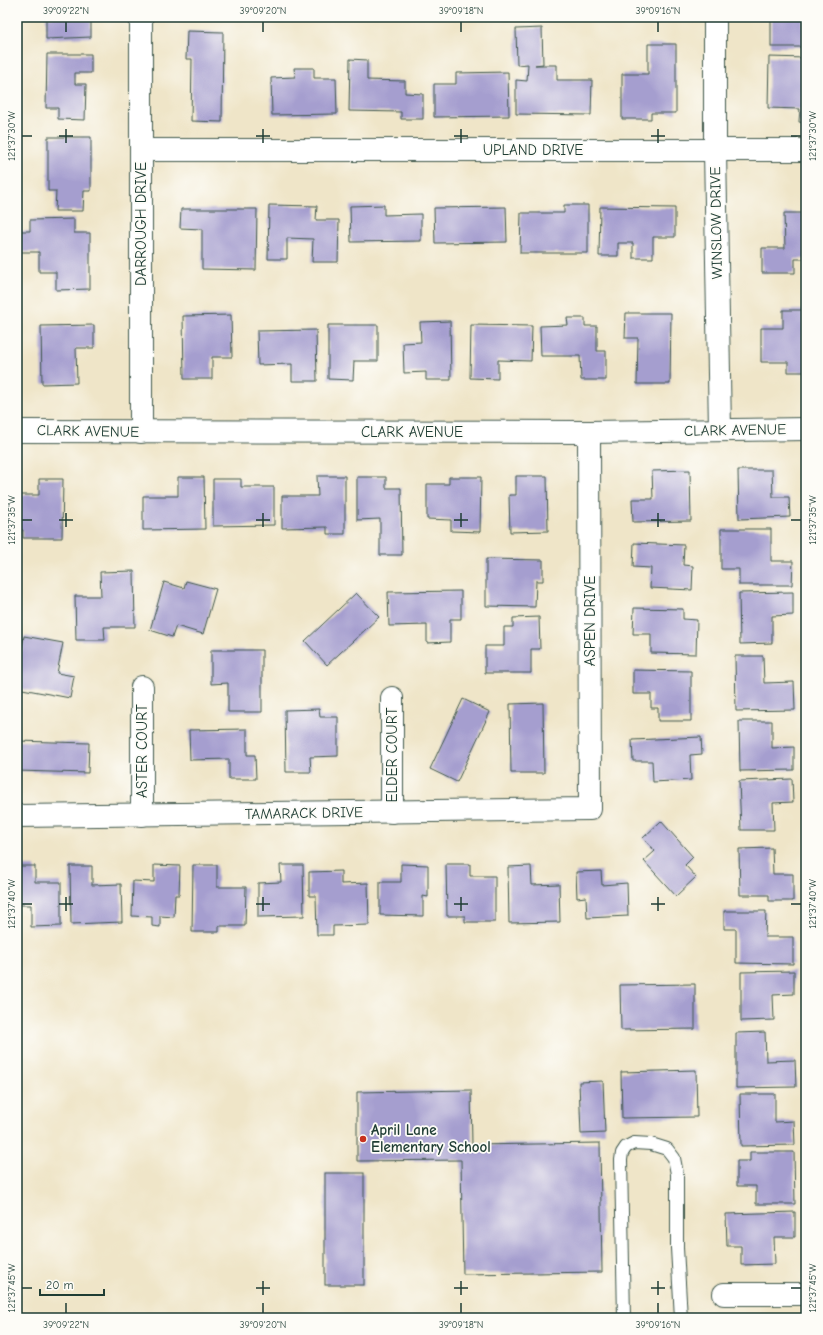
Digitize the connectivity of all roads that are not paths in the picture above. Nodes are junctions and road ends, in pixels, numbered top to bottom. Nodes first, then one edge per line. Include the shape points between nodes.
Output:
1 (141, 17) edge
2 (715, 17) edge
3 (141, 150) junction
4 (715, 150) junction
5 (806, 150) edge
6 (806, 429) edge
7 (17, 430) edge
8 (720, 430) junction
9 (140, 432) junction
10 (589, 432) junction
11 (142, 687) dead end
12 (392, 698) dead end
13 (590, 809) joint
14 (392, 812) junction
15 (142, 815) junction
16 (17, 816) edge
17 (724, 1294) dead end
18 (806, 1294) edge
19 (624, 1318) edge
20 (681, 1318) edge

1 - 3 street, DARROUGH DRIVE
2 - 4 street, WINSLOW DRIVE
3 - 4 street, UPLAND DRIVE
3 - 9 street, DARROUGH DRIVE
4 - 5 street, UPLAND DRIVE
4 - 8 street, WINSLOW DRIVE
6 - 8 street, CLARK AVENUE
7 - 9 street, CLARK AVENUE
8 - 10 street, CLARK AVENUE
9 - 10 street, CLARK AVENUE
10 - 13 street, ASPEN DRIVE
11 - 15 street, ASTER COURT
12 - 14 street, ELDER COURT
13 - 14 street, TAMARACK DRIVE
14 - 15 street, TAMARACK DRIVE
15 - 16 street, TAMARACK DRIVE
17 - 18 street
19 - 20 lane via 621,1160 626,1147 634,1143 668,1149 674,1158 677,1174 677,1248

